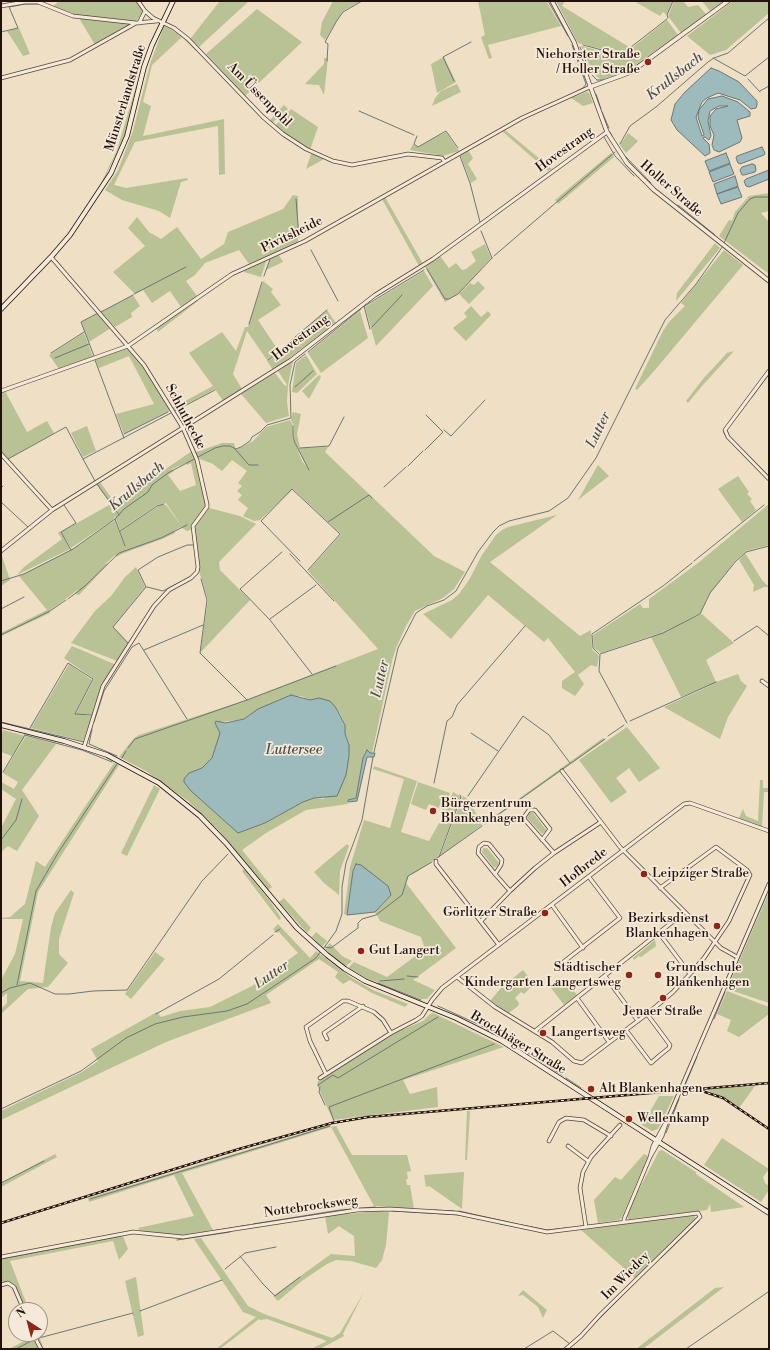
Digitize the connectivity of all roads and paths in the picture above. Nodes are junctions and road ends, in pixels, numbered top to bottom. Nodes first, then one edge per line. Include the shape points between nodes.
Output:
1 (138, 1) edge
2 (174, 1) edge
3 (552, 1) edge
4 (728, 1) edge
5 (1, 6) edge
6 (145, 11) junction
7 (157, 21) junction
8 (137, 23) junction
9 (162, 23) junction
10 (1, 78) edge
11 (590, 88) junction
12 (607, 132) junction
13 (444, 161) junction
14 (51, 257) junction
15 (769, 281) edge
16 (1, 309) edge
17 (128, 346) junction
18 (769, 371) edge
19 (1, 391) edge
20 (182, 428) junction
21 (1, 454) edge
22 (769, 479) edge
23 (52, 510) junction
24 (1, 551) edge
25 (762, 681) dead end
26 (769, 686) edge
27 (1, 725) edge
28 (84, 747) junction
29 (562, 771) dead end
30 (601, 822) junction
31 (769, 831) edge
32 (542, 840) junction
33 (624, 850) junction
34 (554, 853) junction
35 (436, 861) dead end
36 (495, 874) junction
37 (589, 877) junction
38 (769, 884) edge
39 (660, 888) junction
40 (510, 891) junction
41 (552, 905) junction
42 (685, 912) junction
43 (481, 921) junction
44 (659, 933) junction
45 (715, 942) junction
46 (499, 945) junction
47 (583, 948) junction
48 (738, 957) junction
49 (557, 967) dead end
50 (690, 974) junction
51 (605, 976) junction
52 (457, 977) junction
53 (576, 998) junction
54 (363, 1006) junction
55 (428, 1006) junction
56 (647, 1014) junction
57 (638, 1021) junction
58 (626, 1030) junction
59 (536, 1031) junction
60 (391, 1033) junction
61 (327, 1039) dead end
62 (609, 1042) junction
63 (326, 1074) junction
64 (320, 1078) dead end
65 (620, 1125) dead end
66 (611, 1136) junction
67 (549, 1141) dead end
68 (657, 1142) junction
69 (568, 1146) dead end
70 (588, 1161) junction
71 (769, 1213) edge
72 (700, 1217) joint
73 (624, 1222) junction
74 (586, 1227) junction
75 (1, 1257) edge
76 (1, 1285) edge
77 (21, 1302) edge
78 (566, 1349) edge

1 - 6 street
2 - 9 main road, Münsterlandstraße
3 - 11 street, Holler Straße via 574,42
4 - 11 street via 631,72
5 - 8 street via 38,2 73,16
6 - 7 street
6 - 8 street
7 - 8 street
7 - 9 street, Am Üssenpohl
8 - 10 street via 70,60
9 - 13 street, Am Üssenpohl via 188,39 268,121 306,149 352,165 408,154 442,158
9 - 14 main road, Münsterlandstraße via 144,67 131,124 121,153 84,215
11 - 12 street, Holler Straße
11 - 13 street, Pivitsheide via 542,108
12 - 15 street, Holler Straße via 622,157 639,177
12 - 20 street, Hovestrang via 433,259 375,295 291,360
13 - 17 street, Pivitsheide via 305,241 232,274
14 - 16 main road, Münsterlandstraße
14 - 17 street, Schluthecke
17 - 19 street, Pivitsheide
17 - 20 street, Schluthecke via 144,365
18 - 22 street via 725,430 728,437
20 - 23 street, Hovestrang
20 - 28 street, Schluthecke via 196,459 207,506 193,526 198,567 191,578 163,595 154,606 103,686
21 - 23 street
23 - 24 street, Hovestrang
25 - 26 street
27 - 28 main road, Brockhäger Straße
28 - 55 main road, Brockhäger Straße via 130,766 172,792 200,816 297,928 326,955 366,981
29 - 30 street
30 - 33 street
30 - 34 street
31 - 33 street, Hofbrede via 687,803
32 - 32 street via 550,829 535,810 529,810 524,820
32 - 34 street
33 - 37 street, Hofbrede
33 - 39 street
34 - 40 street
35 - 43 street
36 - 36 street via 502,860 489,844 484,843 479,847 478,853
36 - 40 street
37 - 41 street, Hofbrede
37 - 47 street via 620,918
38 - 48 street
39 - 42 street
39 - 45 street via 716,847 750,872 733,914
40 - 43 street
41 - 46 street, Hofbrede
41 - 47 street
42 - 44 street
42 - 45 street
43 - 46 street
44 - 50 street
44 - 51 street
45 - 48 street
45 - 50 street
46 - 52 street, Hofbrede
47 - 49 street
48 - 68 street
50 - 56 street
51 - 53 street
51 - 57 street
52 - 55 street, Hofbrede via 436,993
52 - 59 street via 492,1004
53 - 59 street
53 - 62 street
54 - 60 street via 379,1016
54 - 61 street via 324,1033
54 - 63 street via 343,1001 306,1027
55 - 60 street, Hofbrede via 422,1016
55 - 68 main road, Brockhäger Straße via 502,1041
56 - 57 street
56 - 58 street via 670,1045 651,1063
57 - 58 street
58 - 62 street
59 - 62 street via 579,1063 586,1061
60 - 63 street, Hofbrede
63 - 64 street, Hofbrede
65 - 66 street
66 - 67 street via 584,1120 566,1118 559,1122
66 - 70 street
68 - 71 main road, Brockhäger Straße
68 - 73 street
69 - 70 street
70 - 74 street via 580,1188
72 - 73 street, Nottebrocksweg via 695,1213
72 - 78 street, Im Wiedey
73 - 74 street, Nottebrocksweg
74 - 75 street, Nottebrocksweg via 547,1232 463,1214 390,1209 363,1210 183,1237 132,1232
76 - 77 street via 8,1283 14,1287

